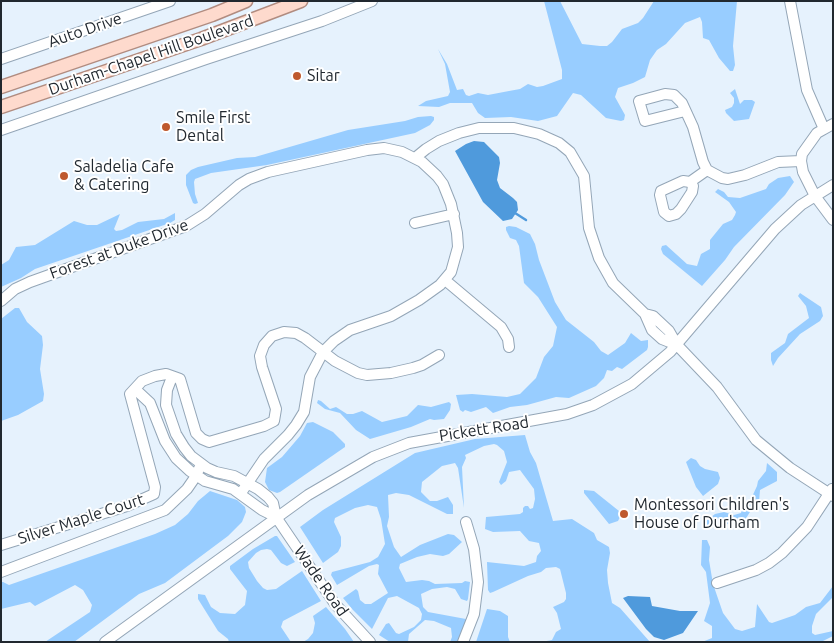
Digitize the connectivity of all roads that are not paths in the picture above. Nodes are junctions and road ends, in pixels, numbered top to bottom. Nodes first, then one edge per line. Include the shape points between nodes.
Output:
1 (170, 1) edge
2 (301, 1) edge
3 (372, 1) edge
4 (790, 1) edge
5 (244, 2) edge
6 (1, 59) edge
7 (113, 69) junction
8 (1, 87) edge
9 (1, 107) edge
10 (686, 111) dead end
11 (828, 127) edge
12 (1, 130) edge
13 (415, 158) junction
14 (801, 160) junction
15 (707, 170) junction
16 (690, 182) dead end
17 (833, 184) edge
18 (815, 196) junction
19 (454, 214) junction
20 (833, 220) edge
21 (415, 223) dead end
22 (445, 280) junction
23 (1, 301) edge
24 (645, 314) junction
25 (660, 322) junction
26 (652, 330) junction
27 (677, 344) junction
28 (509, 347) dead end
29 (323, 352) junction
30 (440, 355) dead end
31 (172, 377) junction
32 (135, 388) junction
33 (201, 464) junction
34 (196, 476) junction
35 (247, 483) junction
36 (241, 493) junction
37 (832, 493) edge
38 (276, 517) junction
39 (466, 522) dead end
40 (1, 545) edge
41 (1, 572) edge
42 (717, 583) dead end
43 (105, 642) edge
44 (370, 642) edge
45 (463, 642) edge

1 - 6 street, Auto Drive
2 - 7 main road, Durham-Chapel Hill Boulevard
3 - 12 street
4 - 11 street via 807,90
5 - 7 main road via 242,12 236,18 129,57
5 - 8 main road, Durham-Chapel Hill Boulevard
7 - 9 main road, Durham-Chapel Hill Boulevard
10 - 15 street
11 - 14 street via 809,143
13 - 19 street, Forest at Duke Drive via 443,184
13 - 23 street, Forest at Duke Drive via 384,148 268,172 249,179 186,226 36,279
13 - 24 street via 439,141 479,128 514,128 560,143 570,152 584,176 589,228 600,258 613,283
14 - 15 street via 778,162 728,179
14 - 18 street
15 - 16 street
17 - 18 street, Pickett Road
18 - 20 street
18 - 27 street, Pickett Road via 775,229
19 - 21 street
19 - 22 street, Forest at Duke Drive via 458,247 456,260
22 - 28 street via 501,327
22 - 29 street, Forest at Duke Drive via 399,313 350,330
24 - 25 street
24 - 26 street
25 - 26 street
25 - 27 street
26 - 27 street via 662,339
27 - 37 street via 717,387 756,440 790,468
27 - 38 street, Pickett Road via 632,384 593,405 567,414 435,437 390,449 338,477
29 - 30 street via 346,367 367,374 414,368
29 - 31 street via 296,333 272,336 260,356 276,409 274,421 209,442 196,433 180,379
29 - 35 street, Forest at Duke Drive via 310,378 304,412 288,436 264,459
31 - 32 street via 166,374 155,376
31 - 33 street via 166,404 176,434 190,456
32 - 34 street via 150,403 165,441 176,458
32 - 40 street, Silver Maple Court via 130,394 155,487 154,494 127,506
33 - 34 street
33 - 35 street
34 - 36 street
34 - 41 street via 181,496 158,514
35 - 36 street, Forest at Duke Drive
35 - 38 street via 273,503
36 - 38 street
37 - 42 street via 807,527 782,553 756,570
38 - 43 street, Pickett Road
38 - 44 street, Wade Road via 335,604
39 - 45 street via 474,549 478,582 474,614

